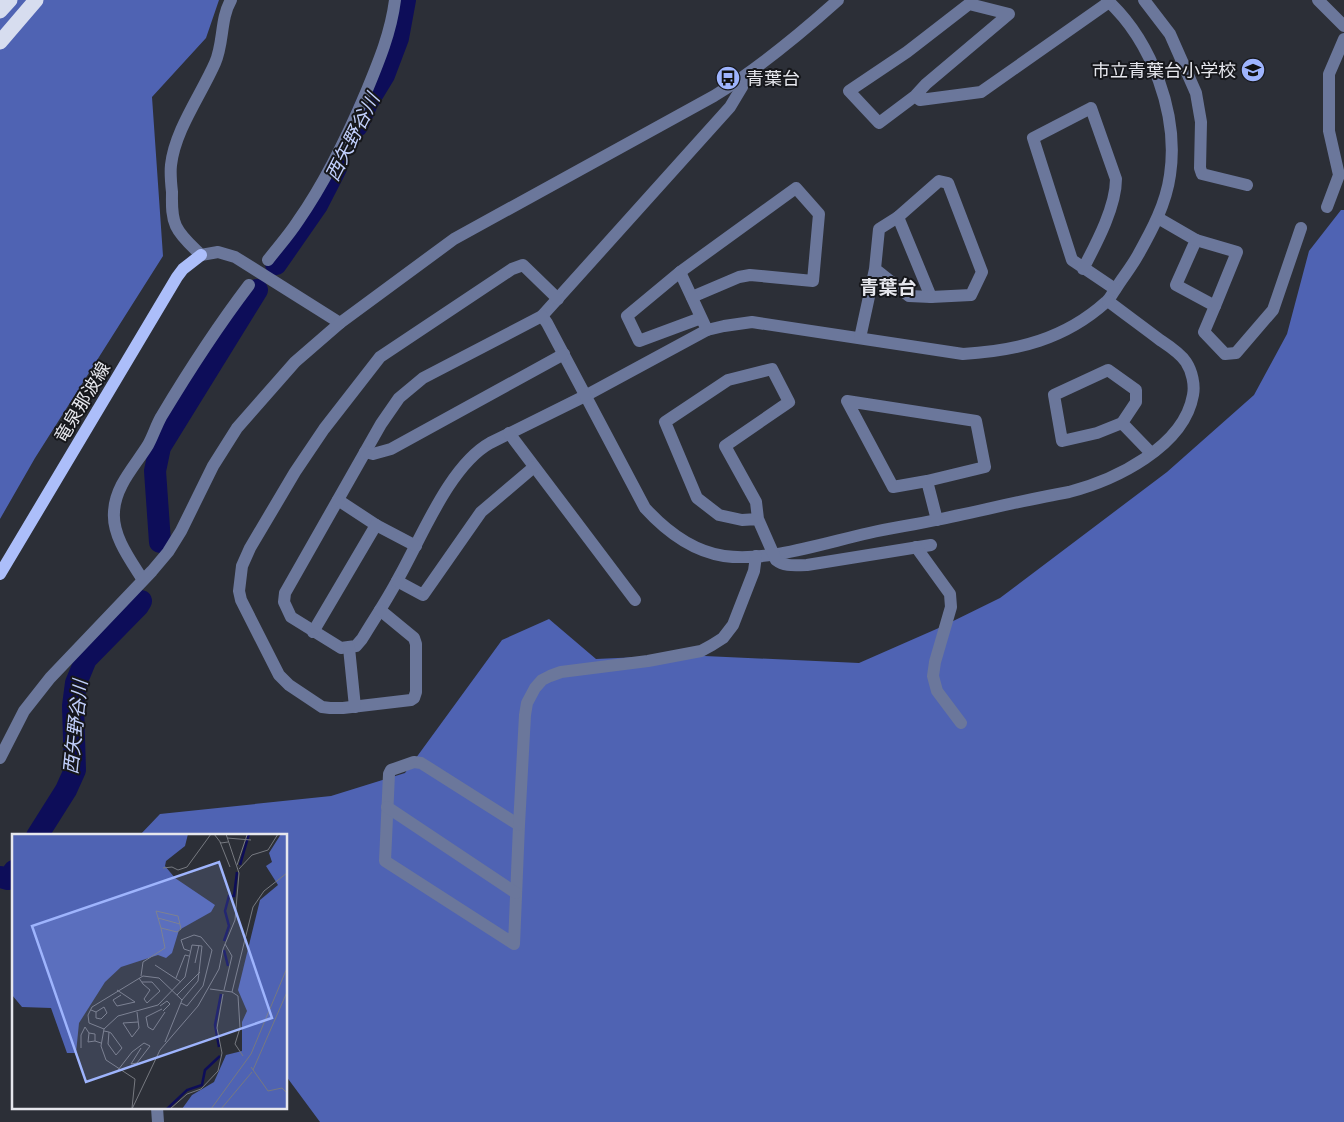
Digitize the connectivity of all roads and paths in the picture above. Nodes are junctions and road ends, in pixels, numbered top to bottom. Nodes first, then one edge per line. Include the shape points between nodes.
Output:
1 (10, 0) edge
2 (36, 0) edge
3 (231, 0) edge
4 (395, 0) edge
5 (838, 0) edge
6 (1144, 0) edge
7 (1318, 0) edge
8 (1108, 1) edge
9 (0, 11) edge
10 (1344, 26) edge
11 (1344, 39) edge
12 (0, 42) edge
13 (744, 77) junction
14 (914, 96) junction
15 (1247, 185) dead end
16 (1328, 207) dead end
17 (898, 217) junction
18 (1158, 218) junction
19 (1301, 228) dead end
20 (1196, 240) junction
21 (201, 255) junction
22 (268, 260) dead end
23 (875, 269) junction
24 (1083, 269) junction
25 (680, 272) junction
26 (249, 285) dead end
27 (1115, 289) junction
28 (692, 297) junction
29 (931, 297) junction
30 (558, 299) junction
31 (1108, 301) junction
32 (1215, 306) junction
33 (542, 316) junction
34 (701, 318) junction
35 (340, 322) junction
36 (707, 330) junction
37 (860, 338) junction
38 (564, 354) junction
39 (585, 396) junction
40 (1122, 423) junction
41 (508, 433) junction
42 (365, 452) junction
43 (1151, 453) junction
44 (534, 467) junction
45 (927, 481) junction
46 (338, 500) junction
47 (758, 519) junction
48 (937, 520) junction
49 (376, 525) junction
50 (931, 545) dead end
51 (416, 546) junction
52 (916, 547) junction
53 (772, 554) junction
54 (756, 556) junction
55 (0, 574) edge
56 (143, 580) junction
57 (398, 581) junction
58 (635, 600) dead end
59 (380, 610) junction
60 (313, 632) junction
61 (349, 648) junction
62 (355, 707) junction
63 (961, 723) dead end
64 (0, 758) edge
65 (387, 807) junction
66 (519, 825) junction
67 (516, 894) junction

1 - 9 highway
2 - 12 highway
3 - 21 street via 216,63 187,118 171,166 176,227
4 - 22 street via 382,55 353,123 298,221
5 - 13 street
6 - 15 street via 1170,34 1196,93 1201,122 1202,174
7 - 10 street
8 - 14 street via 981,92 920,100
8 - 18 street via 1126,21 1148,56 1165,96 1170,125 1170,175
11 - 16 street via 1329,74 1329,131 1340,175
13 - 30 street via 730,107
13 - 35 street via 454,239
14 - 14 street via 878,123 848,91 907,52 969,4 1009,14
17 - 23 street via 879,229
17 - 29 street
17 - 29 street via 939,181 948,183 982,272 971,295
18 - 20 street
18 - 27 street via 1129,271
19 - 32 street via 1273,310 1236,353 1225,354 1204,332
20 - 32 street via 1176,284
20 - 32 street via 1237,252
21 - 35 street via 218,252 235,257
21 - 55 main road, 竜泉那波線 via 182,269
23 - 29 street via 909,296
23 - 37 street
24 - 24 street via 1072,260 1032,138 1091,108 1116,179 1116,191 1098,241
24 - 27 street
25 - 28 street
25 - 28 street via 796,188 819,214 814,281 750,275
25 - 34 street via 627,316 639,341
26 - 56 street via 160,419 117,497 114,524
27 - 31 street
28 - 34 street
30 - 33 street
30 - 62 street via 523,265 512,269 380,357 295,472 244,559 240,600 279,675 322,707
31 - 37 street via 1072,326 1041,341 990,353 963,354
31 - 43 street via 1175,351 1192,374 1194,389 1188,412 1175,432
33 - 38 street
33 - 42 street via 423,378 391,408
34 - 36 street
35 - 56 street via 295,362 237,428 213,466 176,540
36 - 37 street via 752,322
36 - 39 street
38 - 39 street
38 - 42 street via 391,448 373,454
39 - 41 street
39 - 54 street via 644,508 666,529 687,544 705,551 723,556
40 - 40 street via 1098,433 1062,441 1054,395 1108,370 1136,390 1136,402
40 - 43 street
41 - 44 street
41 - 51 street via 470,457 442,498
42 - 46 street
43 - 48 street via 1092,486
44 - 57 street via 481,512 423,595
44 - 58 street
45 - 45 street via 893,487 847,401 976,421 985,467
45 - 48 street
46 - 49 street
46 - 60 street via 284,593 284,602 291,617
47 - 47 street via 756,502 725,446 789,402 772,369 728,380 665,422 697,498 719,515 742,520
47 - 53 street
48 - 53 street
49 - 51 street
49 - 60 street
50 - 52 street
51 - 57 street
52 - 53 street via 790,566 781,564
52 - 63 street via 950,594 951,607 933,676 937,691
53 - 54 street
54 - 66 street via 754,571 733,625 712,645 701,651 648,661 561,672 542,680 527,703 525,714
56 - 64 street via 38,692
57 - 59 street
59 - 61 street via 362,639
59 - 62 street via 414,638 416,692 411,700
60 - 61 street via 341,648
61 - 62 street
65 - 66 street via 391,770 414,762
65 - 67 street
65 - 67 street via 384,860 514,944
66 - 67 street

